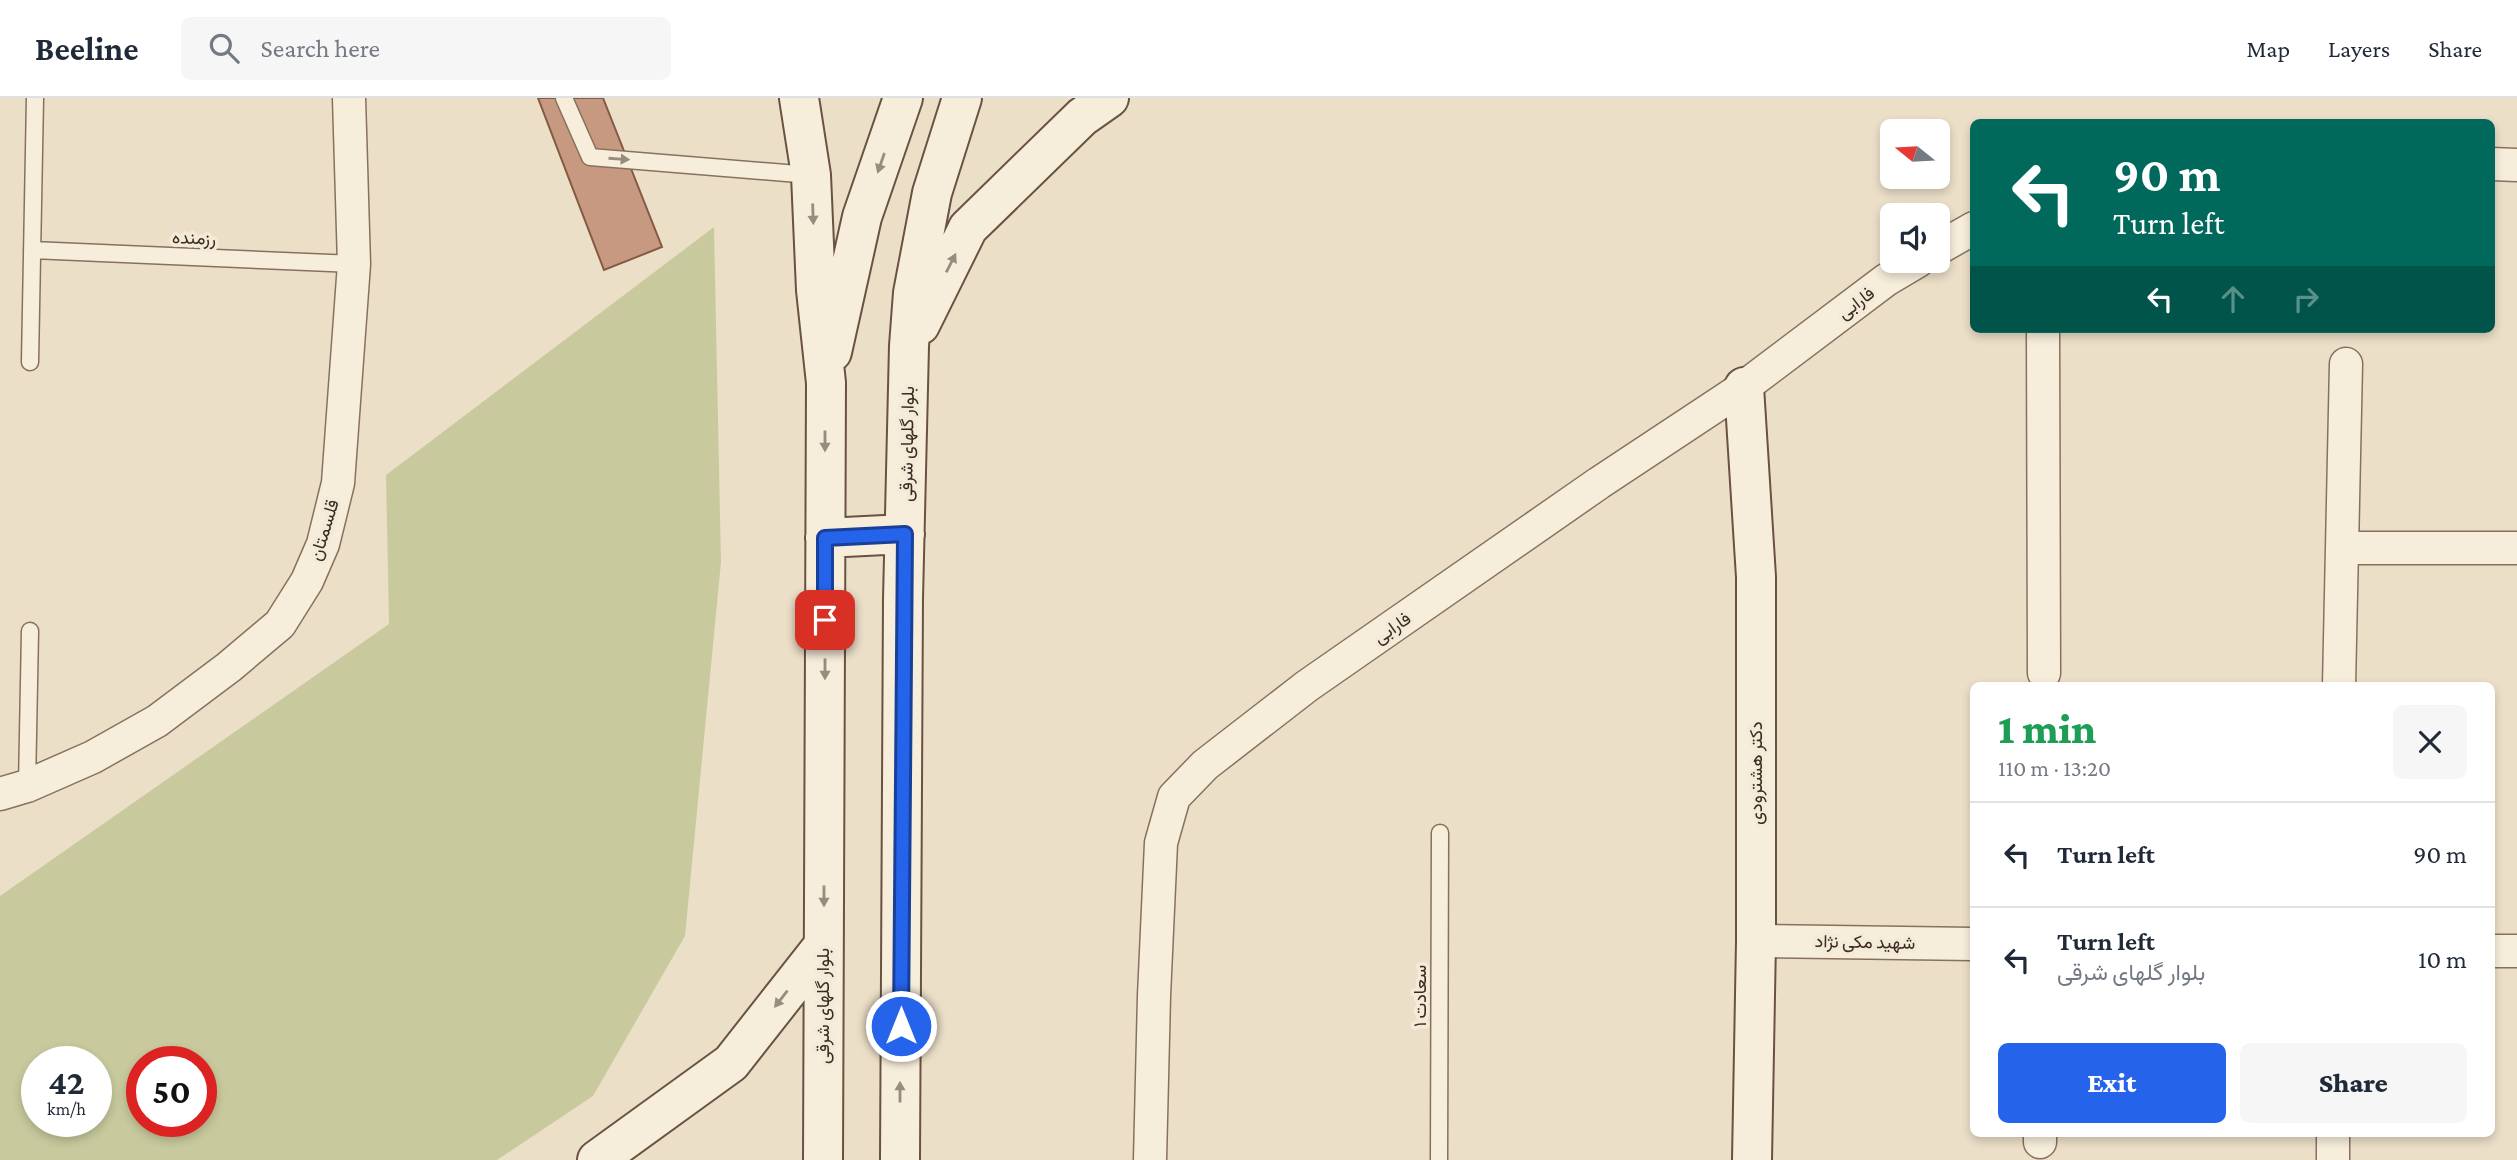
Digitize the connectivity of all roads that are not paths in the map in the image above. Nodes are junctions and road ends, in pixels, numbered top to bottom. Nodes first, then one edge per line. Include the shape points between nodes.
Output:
1 (35, 98) edge
2 (349, 98) edge
3 (564, 98) edge
4 (799, 98) edge
5 (903, 98) edge
6 (962, 98) edge
7 (1110, 98) edge
8 (2495, 164) edge
9 (2517, 165) edge
10 (811, 175) junction
11 (1970, 230) edge
12 (1950, 241) edge
13 (32, 250) junction
14 (354, 264) junction
15 (1899, 273) edge
16 (2043, 333) edge
17 (909, 346) junction
18 (30, 362) dead end
19 (2346, 364) dead end
20 (826, 383) junction
21 (1744, 387) junction
22 (905, 534) junction
23 (825, 538) junction
24 (2342, 548) junction
25 (2517, 548) edge
26 (30, 631) dead end
27 (2045, 673) dead end
28 (2339, 682) edge
29 (14, 790) edge
30 (1440, 833) dead end
31 (1756, 941) junction
32 (1970, 944) edge
33 (823, 946) junction
34 (2495, 951) edge
35 (2517, 951) edge
36 (2333, 1137) edge
37 (597, 1160) edge
38 (823, 1160) edge
39 (900, 1160) edge
40 (1150, 1160) edge
41 (1439, 1160) edge
42 (1752, 1160) edge
43 (2333, 1160) edge

1 - 13 lane
2 - 14 street, قلسمتان
3 -> 10 lane via 590,157
4 - 10 main road, بلوار گلهای شرقی
5 -> 20 main road via 862,217
6 - 17 main road via 932,193 913,293
17 -> 7 main road, بلوار گلهای شرقی via 968,228 1082,117
8 - 9 street
10 -> 20 main road, بلوار گلهای شرقی
11 - 12 street
13 - 14 lane, رزمنده
13 - 18 lane
14 - 29 street, قلسمتان via 338,482 323,544 280,625 157,721 93,757
15 - 21 street, فارابی
16 - 27 street
17 - 22 main road, بلوار گلهای شرقی
19 - 24 street
20 -> 23 main road, بلوار گلهای شرقی
21 - 31 main road, دکتر هشترودی via 1756,577
21 - 40 street, فارابی via 1307,686 1205,765 1174,797 1161,843
22 - 23 main road
39 -> 22 main road, بلوار گلهای شرقی
23 -> 33 main road, بلوار گلهای شرقی
24 - 25 street
24 - 28 street
26 - 29 lane
30 - 41 lane, سعادت ۱
31 - 32 street, شهید مکی نژاد
31 - 42 main road, دکتر هشترودی
33 -> 37 main road via 731,1063
33 - 38 main road, بلوار گلهای شرقی
34 - 35 street
36 - 43 street

